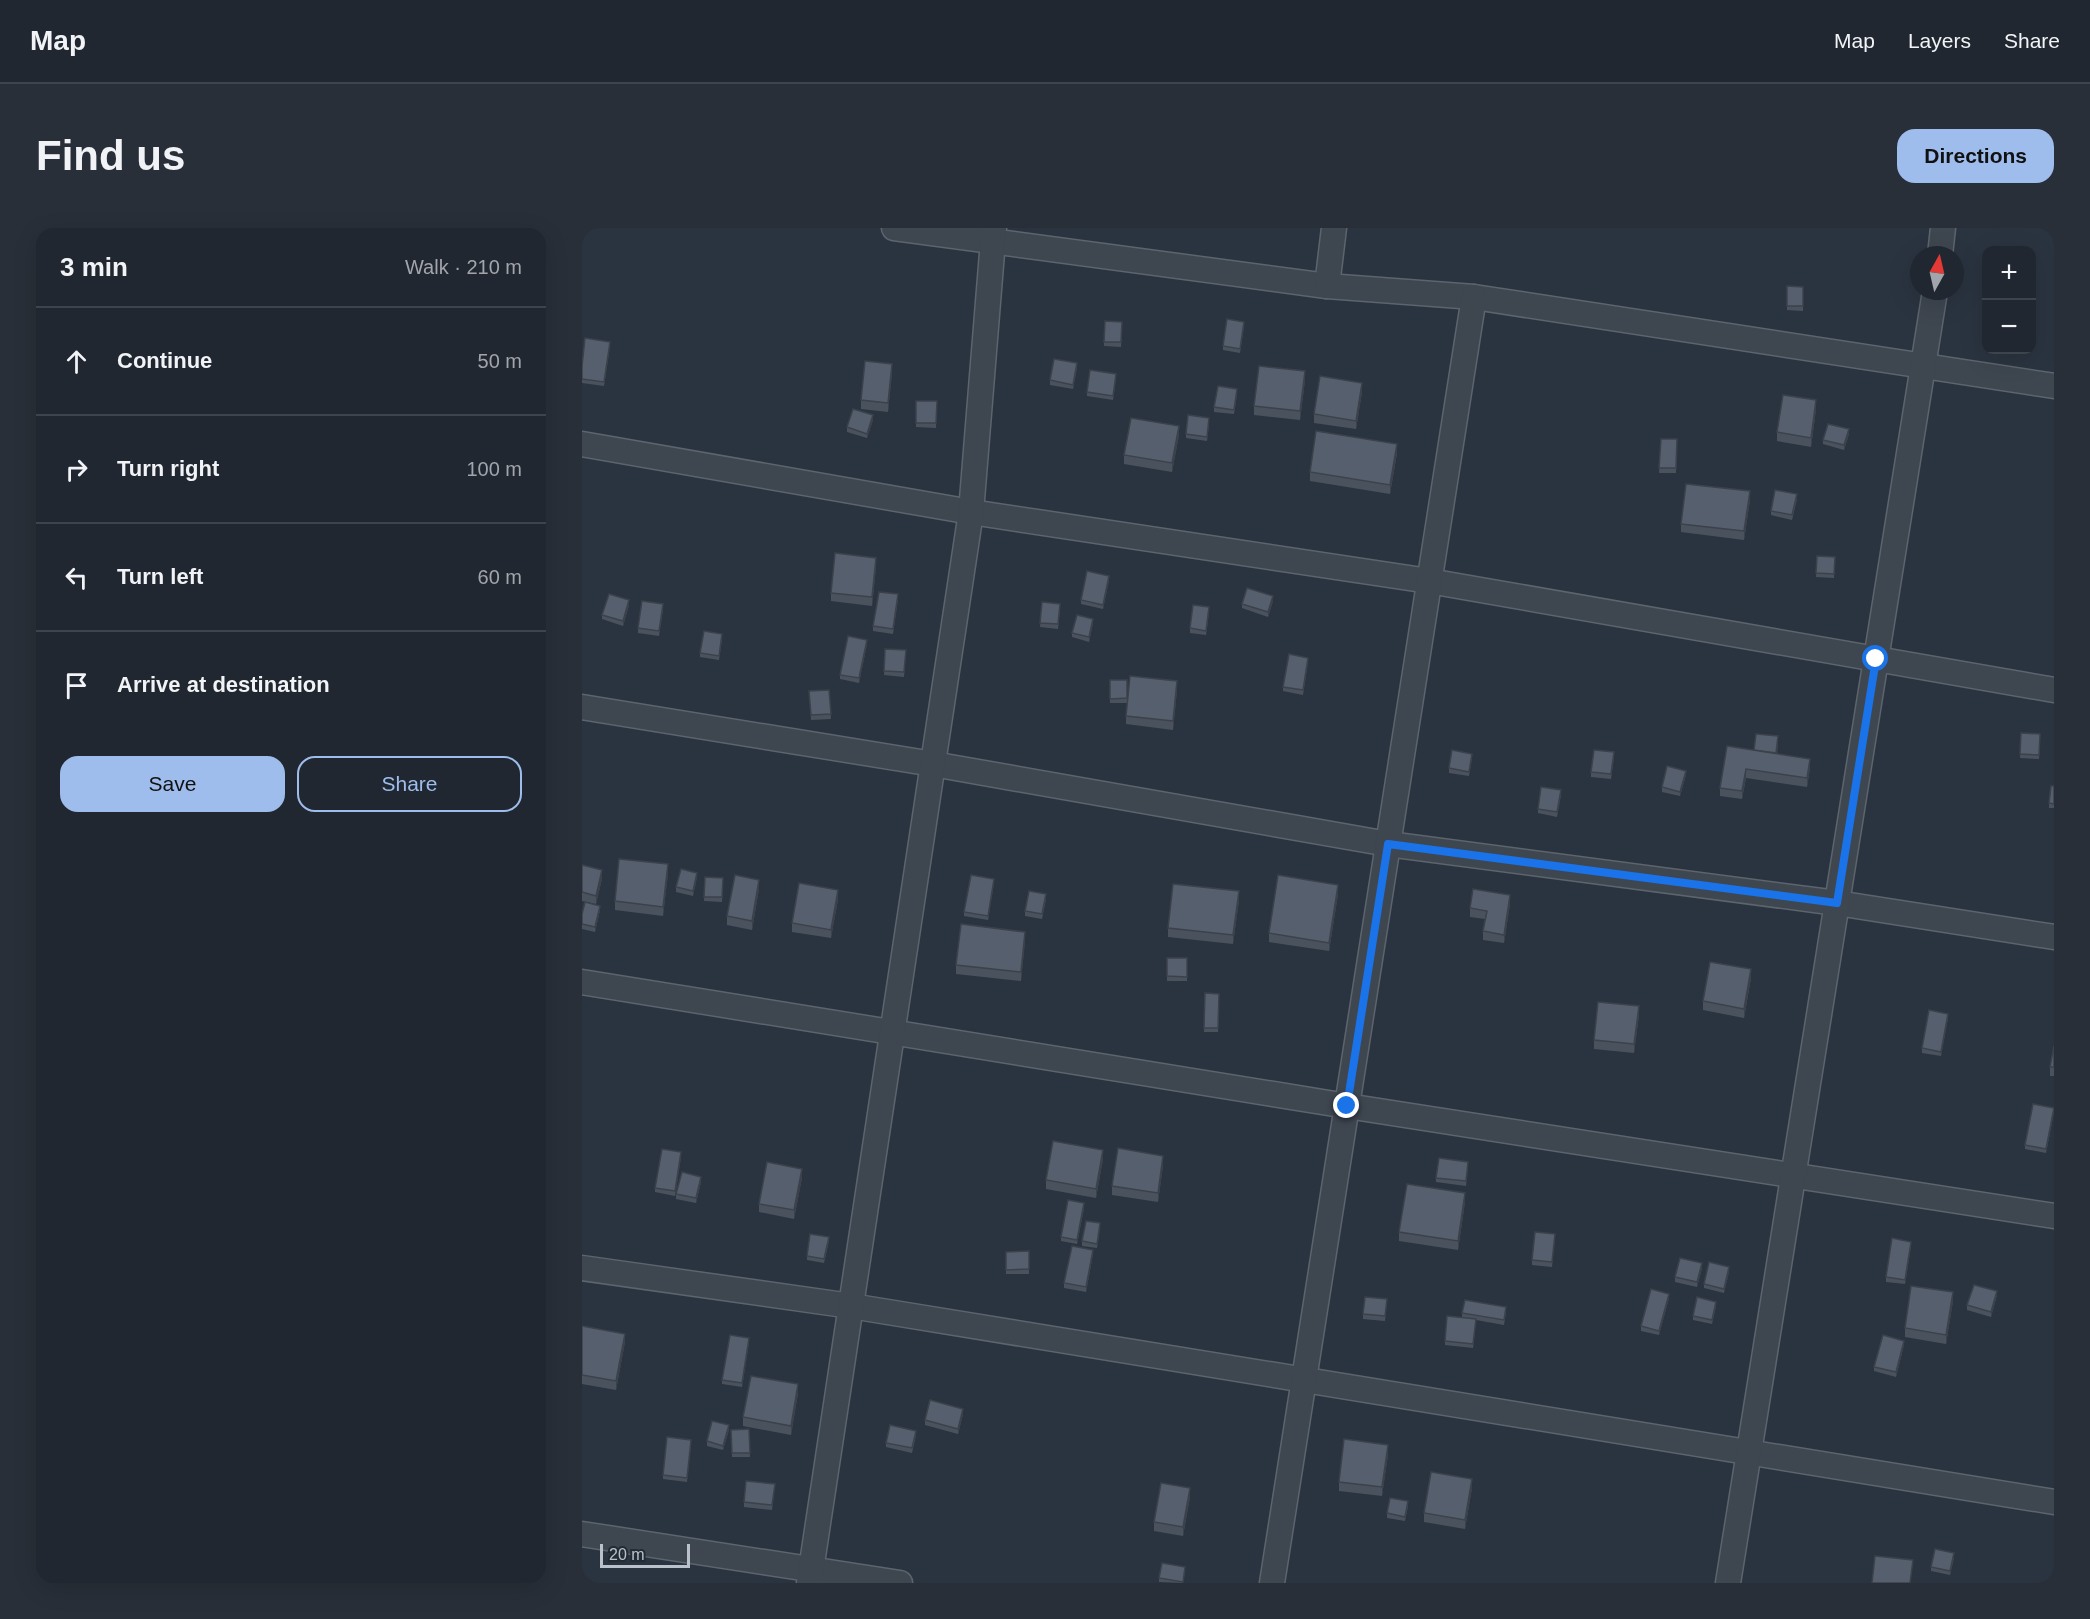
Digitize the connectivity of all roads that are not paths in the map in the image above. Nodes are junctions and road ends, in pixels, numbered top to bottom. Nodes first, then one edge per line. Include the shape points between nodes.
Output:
1 (894, 228) edge
2 (1334, 228) edge
3 (1943, 228) edge
4 (993, 235) edge
5 (1941, 246) edge
6 (1328, 286) junction
7 (1473, 297) junction
8 (1934, 300) edge
9 (1924, 366) junction
10 (2054, 386) edge
11 (582, 444) edge
12 (971, 512) junction
13 (1429, 581) junction
14 (1876, 659) junction
15 (2054, 690) edge
16 (582, 707) edge
17 (933, 764) junction
18 (1388, 844) junction
19 (1837, 903) junction
20 (2054, 937) edge
21 (582, 982) edge
22 (892, 1031) junction
23 (1347, 1106) junction
24 (1793, 1176) junction
25 (2054, 1216) edge
26 (582, 1268) edge
27 (851, 1306) junction
28 (1304, 1380) junction
29 (1748, 1451) junction
30 (2054, 1502) edge
31 (582, 1534) edge
32 (810, 1576) edge
33 (900, 1583) edge
34 (1272, 1583) edge
35 (1728, 1583) edge

1 - 4 street
2 - 6 street
3 - 5 street
4 - 6 street
4 - 12 street
6 - 7 street
7 - 9 street
7 - 13 street
8 - 9 street
9 - 10 street
9 - 14 street
11 - 12 street
12 - 13 street
12 - 17 street
13 - 14 street
13 - 18 street
14 - 15 street
14 - 19 street
16 - 17 street
17 - 18 street
17 - 22 street
18 - 19 street
18 - 23 street
19 - 20 street
19 - 24 street
21 - 22 street
22 - 23 street
22 - 27 street
23 - 24 street
23 - 28 street
24 - 25 street
24 - 29 street
26 - 27 street
27 - 28 street
27 - 32 street
28 - 29 street
28 - 34 street
29 - 30 street
29 - 35 street
31 - 32 street
32 - 33 street

